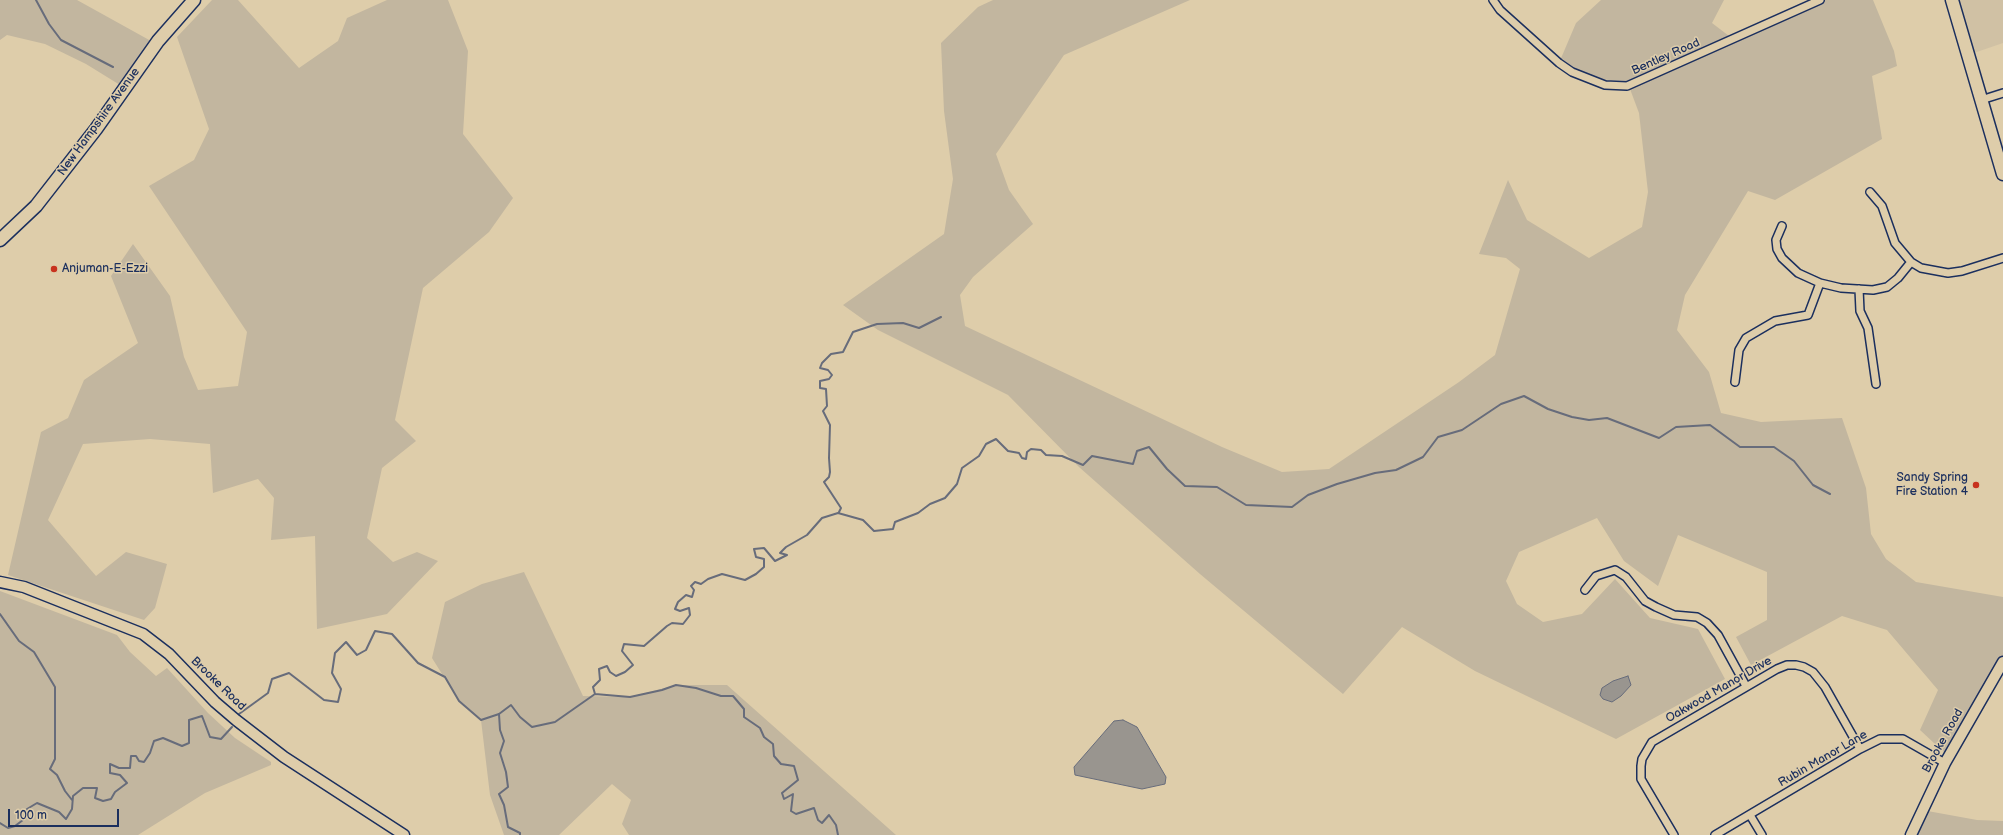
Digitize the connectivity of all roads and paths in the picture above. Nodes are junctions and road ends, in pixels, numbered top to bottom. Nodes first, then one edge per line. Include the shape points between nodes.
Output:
1 (194, 0) edge
2 (1493, 0) edge
3 (1820, 0) edge
4 (1952, 0) edge
5 (2003, 93) edge
6 (1981, 100) junction
7 (2003, 174) edge
8 (1870, 192) dead end
9 (1782, 226) dead end
10 (0, 240) edge
11 (2003, 258) edge
12 (1911, 262) junction
13 (1820, 283) junction
14 (1859, 289) junction
15 (1735, 382) dead end
16 (1876, 384) dead end
17 (0, 582) edge
18 (1585, 590) dead end
19 (2003, 662) edge
20 (1746, 686) junction
21 (1860, 749) junction
22 (1945, 763) junction
23 (1750, 815) junction
24 (404, 835) edge
25 (1674, 835) edge
26 (1715, 835) edge
27 (1762, 835) edge
28 (1911, 835) edge

1 - 10 main road, New Hampshire Avenue via 158,41 96,129 36,206
2 - 3 street, Bentley Road via 1500,10 1572,72 1605,85 1627,86
4 - 6 main road
5 - 6 street
6 - 7 main road
8 - 12 street via 1882,206 1895,243
9 - 13 street via 1776,240 1782,258 1798,273
11 - 12 street via 1948,273 1930,271
12 - 14 street via 1887,287
13 - 14 street
13 - 15 street via 1808,315 1775,321 1746,338 1739,350
14 - 16 street via 1860,311 1868,328
17 - 24 street, Brooke Road via 24,588 142,634 169,654 215,702 284,757
18 - 20 street via 1596,576 1615,570 1626,577 1645,601 1674,615 1697,617 1708,623 1718,635
19 - 22 street, Brooke Road
20 - 21 street, Oakwood Manor Drive via 1787,665 1804,667 1813,672 1825,687
20 - 25 street, Oakwood Manor Drive via 1652,742 1642,759 1642,778
21 - 22 street, Rubin Manor Lane via 1880,739 1903,739
21 - 23 street, Rubin Manor Lane
22 - 28 street, Brooke Road
23 - 26 street, Rubin Manor Lane
23 - 27 street

